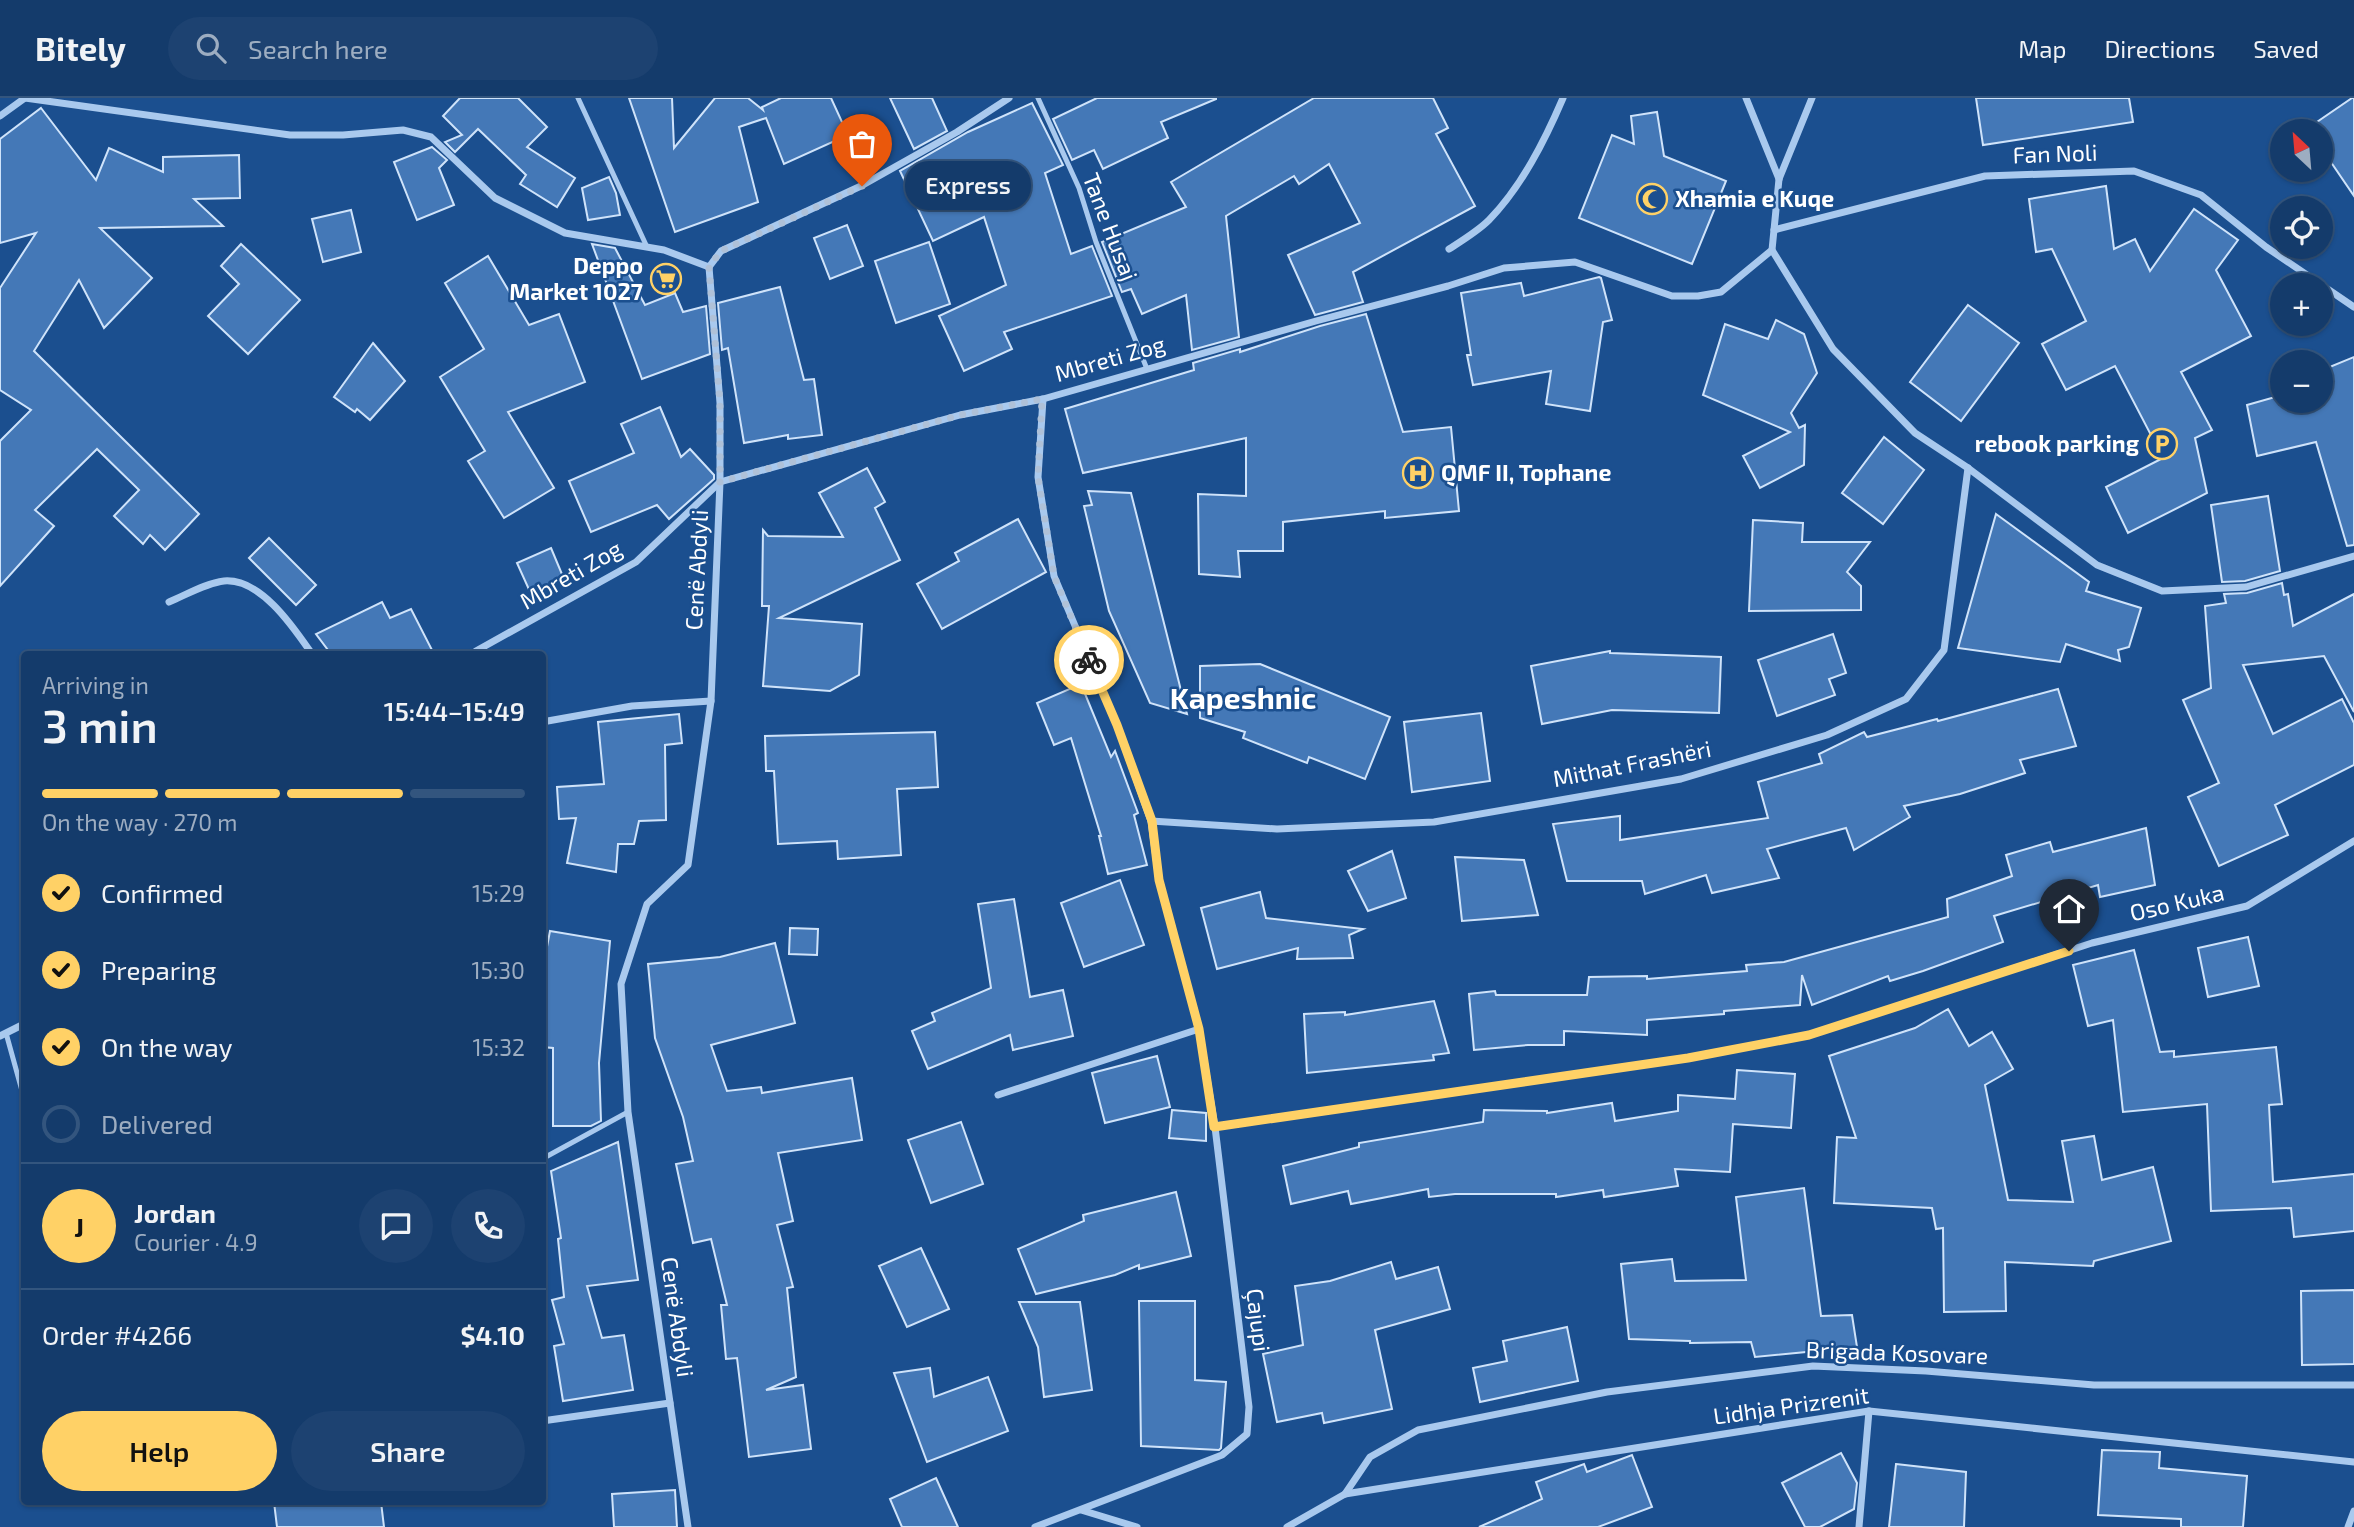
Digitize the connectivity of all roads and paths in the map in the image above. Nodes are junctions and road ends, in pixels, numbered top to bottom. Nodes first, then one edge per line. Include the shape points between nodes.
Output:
1 (25, 98) edge
2 (578, 98) edge
3 (1009, 98) edge
4 (1038, 98) edge
5 (1563, 98) edge
6 (1746, 98) edge
7 (1812, 98) edge
8 (0, 117) edge
9 (1779, 179) junction
10 (1774, 230) junction
11 (648, 247) junction
12 (1449, 249) dead end
13 (1772, 250) junction
14 (709, 267) junction
15 (2354, 307) edge
16 (1147, 369) junction
17 (1042, 399) junction
18 (1968, 468) junction
19 (720, 482) junction
20 (2354, 556) edge
21 (169, 603) dead end
22 (310, 651) edge
23 (475, 651) edge
24 (710, 701) junction
25 (546, 721) edge
26 (1152, 821) junction
27 (2354, 841) edge
28 (21, 1025) edge
29 (1199, 1029) junction
30 (3, 1034) edge
31 (21, 1089) edge
32 (998, 1095) dead end
33 (628, 1112) junction
34 (1214, 1127) junction
35 (546, 1157) edge
36 (2354, 1385) edge
37 (670, 1403) junction
38 (1869, 1412) junction
39 (546, 1420) edge
40 (2354, 1461) edge
41 (1345, 1494) junction
42 (1080, 1510) junction
43 (2354, 1511) edge
44 (688, 1527) edge
45 (1035, 1527) edge
46 (1137, 1527) edge
47 (1287, 1527) edge
48 (1859, 1527) edge
49 (2348, 1527) edge

1 - 8 street
1 - 11 street via 290,135 403,130 431,137 495,198 565,233
2 - 11 lane
3 - 14 street via 862,186 721,251
4 - 16 lane, Tane Husaj via 1079,188
5 - 12 street via 1523,175 1489,220
6 - 9 street
7 - 9 street
9 - 10 street
10 - 13 street
10 - 15 street, Fan Noli via 1984,176 2134,171 2201,195 2266,247
11 - 14 street
13 - 16 street, Mbreti Zog via 1721,292 1698,296 1672,296 1575,262 1504,268
13 - 18 street via 1833,349 1915,433
14 - 19 street, Cenë Abdyli via 720,403
16 - 17 street, Mbreti Zog
17 - 19 street, Mbreti Zog via 960,415
17 - 26 street, Çajupi via 1038,477 1054,576
18 - 20 street via 2096,565 2162,592 2245,587
18 - 26 street, Mithat Frashëri via 1944,650 1906,699 1826,734 1681,779 1434,822 1277,829
19 - 23 street, Mbreti Zog via 636,562
19 - 24 street, Cenë Abdyli
21 - 22 street via 225,581 254,588
24 - 25 street via 632,706
24 - 33 street, Cenë Abdyli via 688,865 647,904 621,984
26 - 29 street, Çajupi via 1159,880
27 - 34 street, Oso Kuka via 2247,906 2092,943 1809,1035 1688,1058
28 - 30 street
29 - 32 street
29 - 34 street, Çajupi
30 - 31 lane
33 - 35 lane
33 - 37 street, Cenë Abdyli
34 - 42 street, Çajupi via 1250,1407 1247,1434 1222,1455
36 - 41 street, Brigada Kosovare via 2094,1385 1926,1370 1813,1366 1607,1392 1418,1430 1370,1457
37 - 39 street
37 - 44 street, Cenë Abdyli
38 - 40 street, Lidhja Prizrenit
38 - 41 street, Lidhja Prizrenit
38 - 48 street
41 - 47 street, Lidhja Prizrenit
42 - 45 street, Çajupi
42 - 46 street
43 - 49 street

